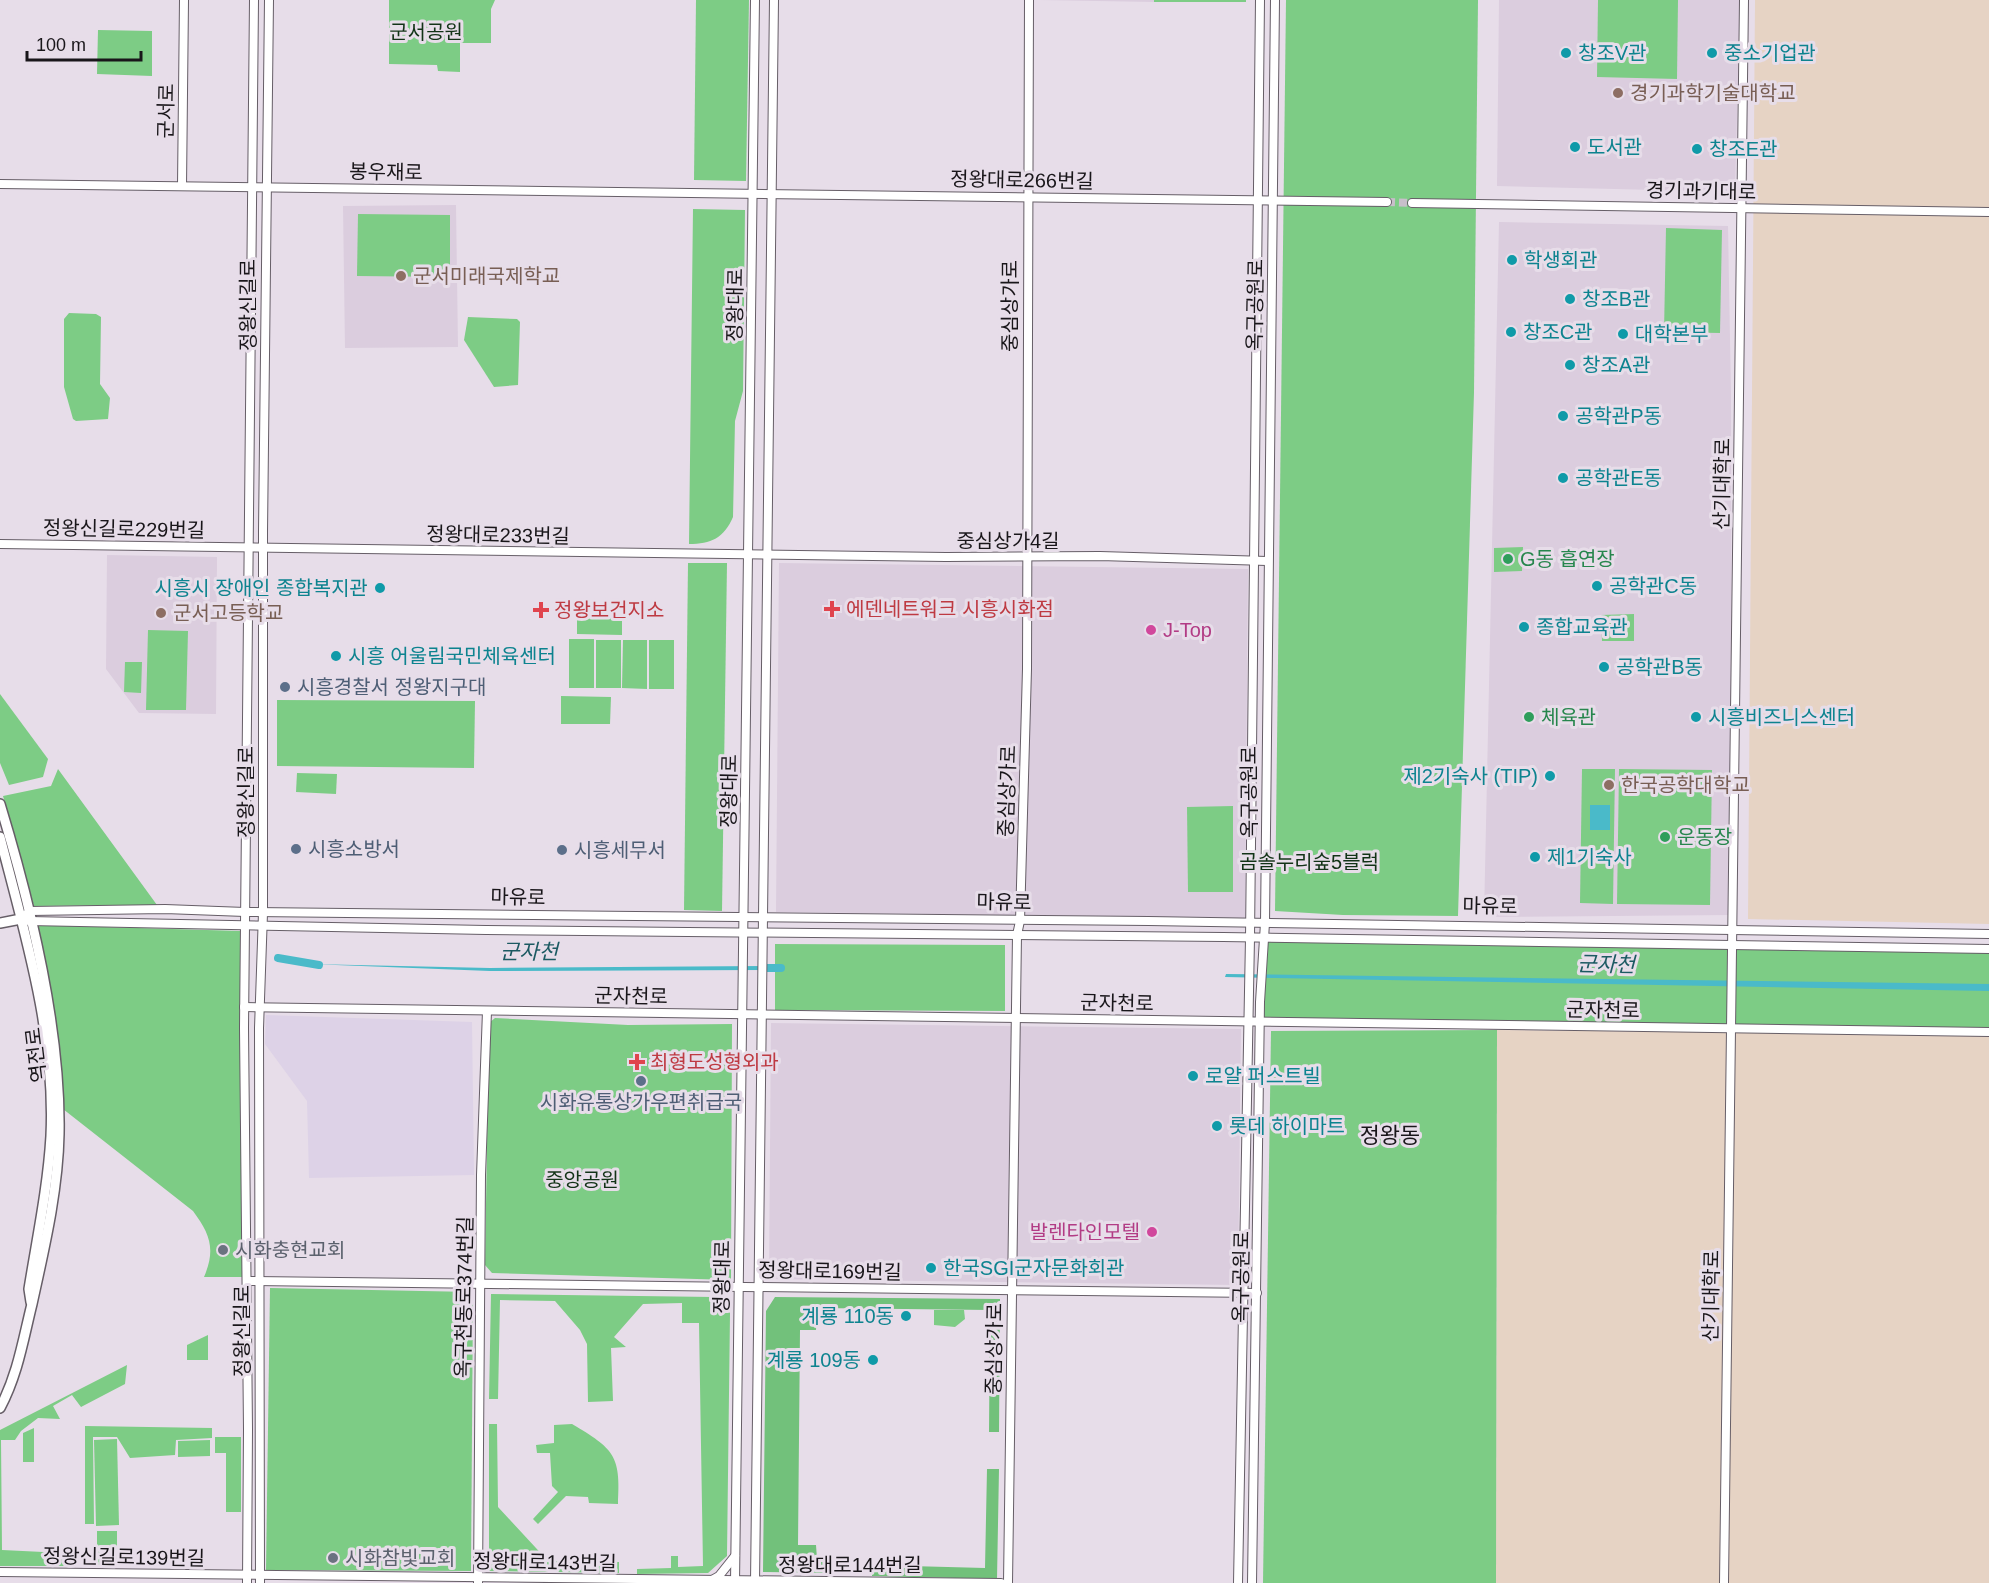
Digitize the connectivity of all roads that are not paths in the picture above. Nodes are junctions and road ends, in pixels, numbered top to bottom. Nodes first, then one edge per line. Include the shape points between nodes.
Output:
1 (184, 0) edge
2 (254, 0) edge
3 (268, 0) edge
4 (755, 0) edge
5 (774, 0) edge
6 (1029, 0) edge
7 (1260, 0) edge
8 (1275, 0) edge
9 (1744, 0) edge
10 (0, 184) edge
11 (182, 186) junction
12 (251, 187) junction
13 (266, 187) junction
14 (753, 193) junction
15 (772, 194) junction
16 (1026, 197) junction
17 (1258, 200) junction
18 (1273, 200) junction
19 (1387, 202) tunnel mouth
20 (1412, 203) tunnel mouth
21 (1742, 209) junction
22 (1989, 212) edge
23 (0, 544) edge
24 (248, 548) junction
25 (263, 548) junction
26 (748, 555) junction
27 (767, 555) junction
28 (1027, 558) junction
29 (1254, 561) junction
30 (1268, 561) junction
31 (0, 804) edge
32 (0, 837) edge
33 (30, 911) junction
34 (245, 912) junction
35 (262, 913) junction
36 (744, 918) junction
37 (763, 918) junction
38 (21, 919) junction
39 (1020, 921) junction
40 (31, 922) junction
41 (0, 923) edge
42 (1250, 923) junction
43 (1265, 923) junction
44 (245, 926) junction
45 (261, 927) junction
46 (1732, 928) junction
47 (743, 932) junction
48 (763, 933) junction
49 (1989, 934) edge
50 (1017, 935) junction
51 (1250, 939) junction
52 (1265, 939) junction
53 (1732, 945) junction
54 (1989, 949) edge
55 (244, 1007) junction
56 (260, 1008) junction
57 (487, 1011) junction
58 (742, 1014) junction
59 (762, 1015) junction
60 (1015, 1018) junction
61 (1248, 1021) junction
62 (1262, 1022) junction
63 (1731, 1028) junction
64 (1989, 1032) edge
65 (247, 1281) junction
66 (259, 1282) junction
67 (480, 1284) junction
68 (739, 1286) junction
69 (758, 1286) junction
70 (1011, 1290) junction
71 (1243, 1293) junction
72 (1257, 1293) junction
73 (32, 1304) junction
74 (0, 1408) edge
75 (735, 1556) junction
76 (0, 1572) edge
77 (247, 1579) edge
78 (260, 1579) edge
79 (478, 1580) edge
80 (711, 1581) junction
81 (735, 1582) edge
82 (755, 1582) edge
83 (1001, 1583) edge
84 (1008, 1583) edge
85 (1238, 1583) edge
86 (1252, 1583) edge
87 (1724, 1583) edge

1 - 11 street, 군서로
2 - 12 street, 정왕신길로
3 - 13 street, 정왕신길로
4 - 14 street, 정왕대로
5 - 15 street, 정왕대로
6 - 16 street, 중심상가로
7 - 17 street, 옥구공원로
8 - 18 street, 옥구공원로
9 - 21 street, 산기대학로
10 - 11 street, 봉우재로
11 - 12 street, 봉우재로
12 - 13 street, 봉우재로
12 - 24 street, 정왕신길로
13 - 14 street, 봉우재로
13 - 25 street, 정왕신길로
14 - 15 street, 봉우재로
14 - 26 street, 정왕대로
15 - 16 street, 정왕대로266번길
15 - 27 street, 정왕대로
16 - 17 street, 정왕대로266번길
16 - 28 street, 중심상가로
17 - 18 street, 정왕대로266번길
17 - 29 street, 옥구공원로
18 - 19 street
18 - 30 street, 옥구공원로
20 - 21 street, 경기과기대로
21 - 22 street, 경기과기대로
21 - 46 street, 산기대학로
23 - 24 street, 정왕신길로229번길
24 - 25 street, 정왕대로233번길
24 - 34 street, 정왕신길로
25 - 26 street, 정왕대로233번길
25 - 35 street, 정왕신길로
26 - 27 street, 중심상가4길
26 - 36 street, 정왕대로
27 - 28 street, 중심상가4길
27 - 37 street, 정왕대로
28 - 29 street, 중심상가4길
28 - 39 street, 중심상가로
29 - 30 street, 중심상가4길
29 - 42 street, 옥구공원로
30 - 43 street, 옥구공원로
31 - 33 main road, 역전로
32 - 38 main road, 역전로
33 - 34 street, 마유로
33 - 38 street
33 - 40 main road, 역전로
34 - 35 street, 마유로
34 - 44 street, 정왕신길로
35 - 36 street, 마유로
35 - 45 street, 정왕신길로
36 - 37 street, 마유로
36 - 47 street, 정왕대로
37 - 39 street, 마유로
37 - 48 street, 정왕대로
38 - 40 street, 마유로
38 - 41 main road, 마유로
38 - 73 main road, 역전로 via 46,1028 51,1085 51,1136 29,1289
39 - 42 street, 마유로
39 - 50 street, 중심상가로
40 - 44 street, 마유로
40 - 73 main road, 역전로 via 56,1056 59,1128 49,1217
42 - 43 street, 마유로
42 - 51 street, 옥구공원로
43 - 46 street, 마유로
43 - 52 street, 옥구공원로
44 - 45 street, 마유로
44 - 55 street, 정왕신길로
45 - 47 street, 마유로
45 - 56 street, 정왕신길로
46 - 49 street, 마유로
46 - 53 street, 산기대학로
47 - 48 street, 마유로
47 - 58 street, 정왕대로
48 - 50 street, 마유로
48 - 59 street, 정왕대로
50 - 51 street, 마유로
50 - 60 street, 중심상가로
51 - 52 street, 마유로
51 - 61 street, 옥구공원로
52 - 53 street, 마유로
52 - 62 street, 옥구공원로
53 - 54 street, 마유로
53 - 63 street, 산기대학로
55 - 56 street, 군자천로
55 - 65 street, 정왕신길로
56 - 57 street, 군자천로
56 - 66 street, 정왕신길로
57 - 58 street, 군자천로
57 - 67 street, 옥구천동로374번길
58 - 59 street, 군자천로
58 - 68 street, 정왕대로
59 - 60 street, 군자천로
59 - 69 street, 정왕대로
60 - 61 street, 군자천로
60 - 70 street, 중심상가로
61 - 62 street, 군자천로
61 - 71 street, 옥구공원로
62 - 63 street, 군자천로
62 - 72 street, 옥구공원로
63 - 64 street, 군자천로
63 - 87 street, 산기대학로
65 - 66 street, 정왕대로169번길
65 - 77 street, 정왕신길로
66 - 67 street, 정왕대로169번길
66 - 78 street, 정왕신길로
67 - 68 street, 정왕대로169번길
67 - 79 street, 옥구천동로374번길
68 - 69 street, 정왕대로169번길
68 - 75 street, 정왕대로
69 - 70 street, 정왕대로169번길
69 - 82 street, 정왕대로
70 - 71 street, 정왕대로169번길
70 - 84 street, 중심상가로
71 - 72 street, 정왕대로169번길
71 - 85 street, 옥구공원로
72 - 86 street, 옥구공원로
73 - 74 main road, 역전로 via 22,1356
75 - 80 street
75 - 81 street, 정왕대로
76 - 77 street, 정왕신길로139번길
77 - 78 street, 정왕대로143번길
78 - 79 street, 정왕대로143번길
79 - 80 street, 정왕대로143번길
80 - 81 street, 정왕대로143번길
81 - 82 street, 정왕대로144번길
82 - 83 street, 정왕대로144번길

